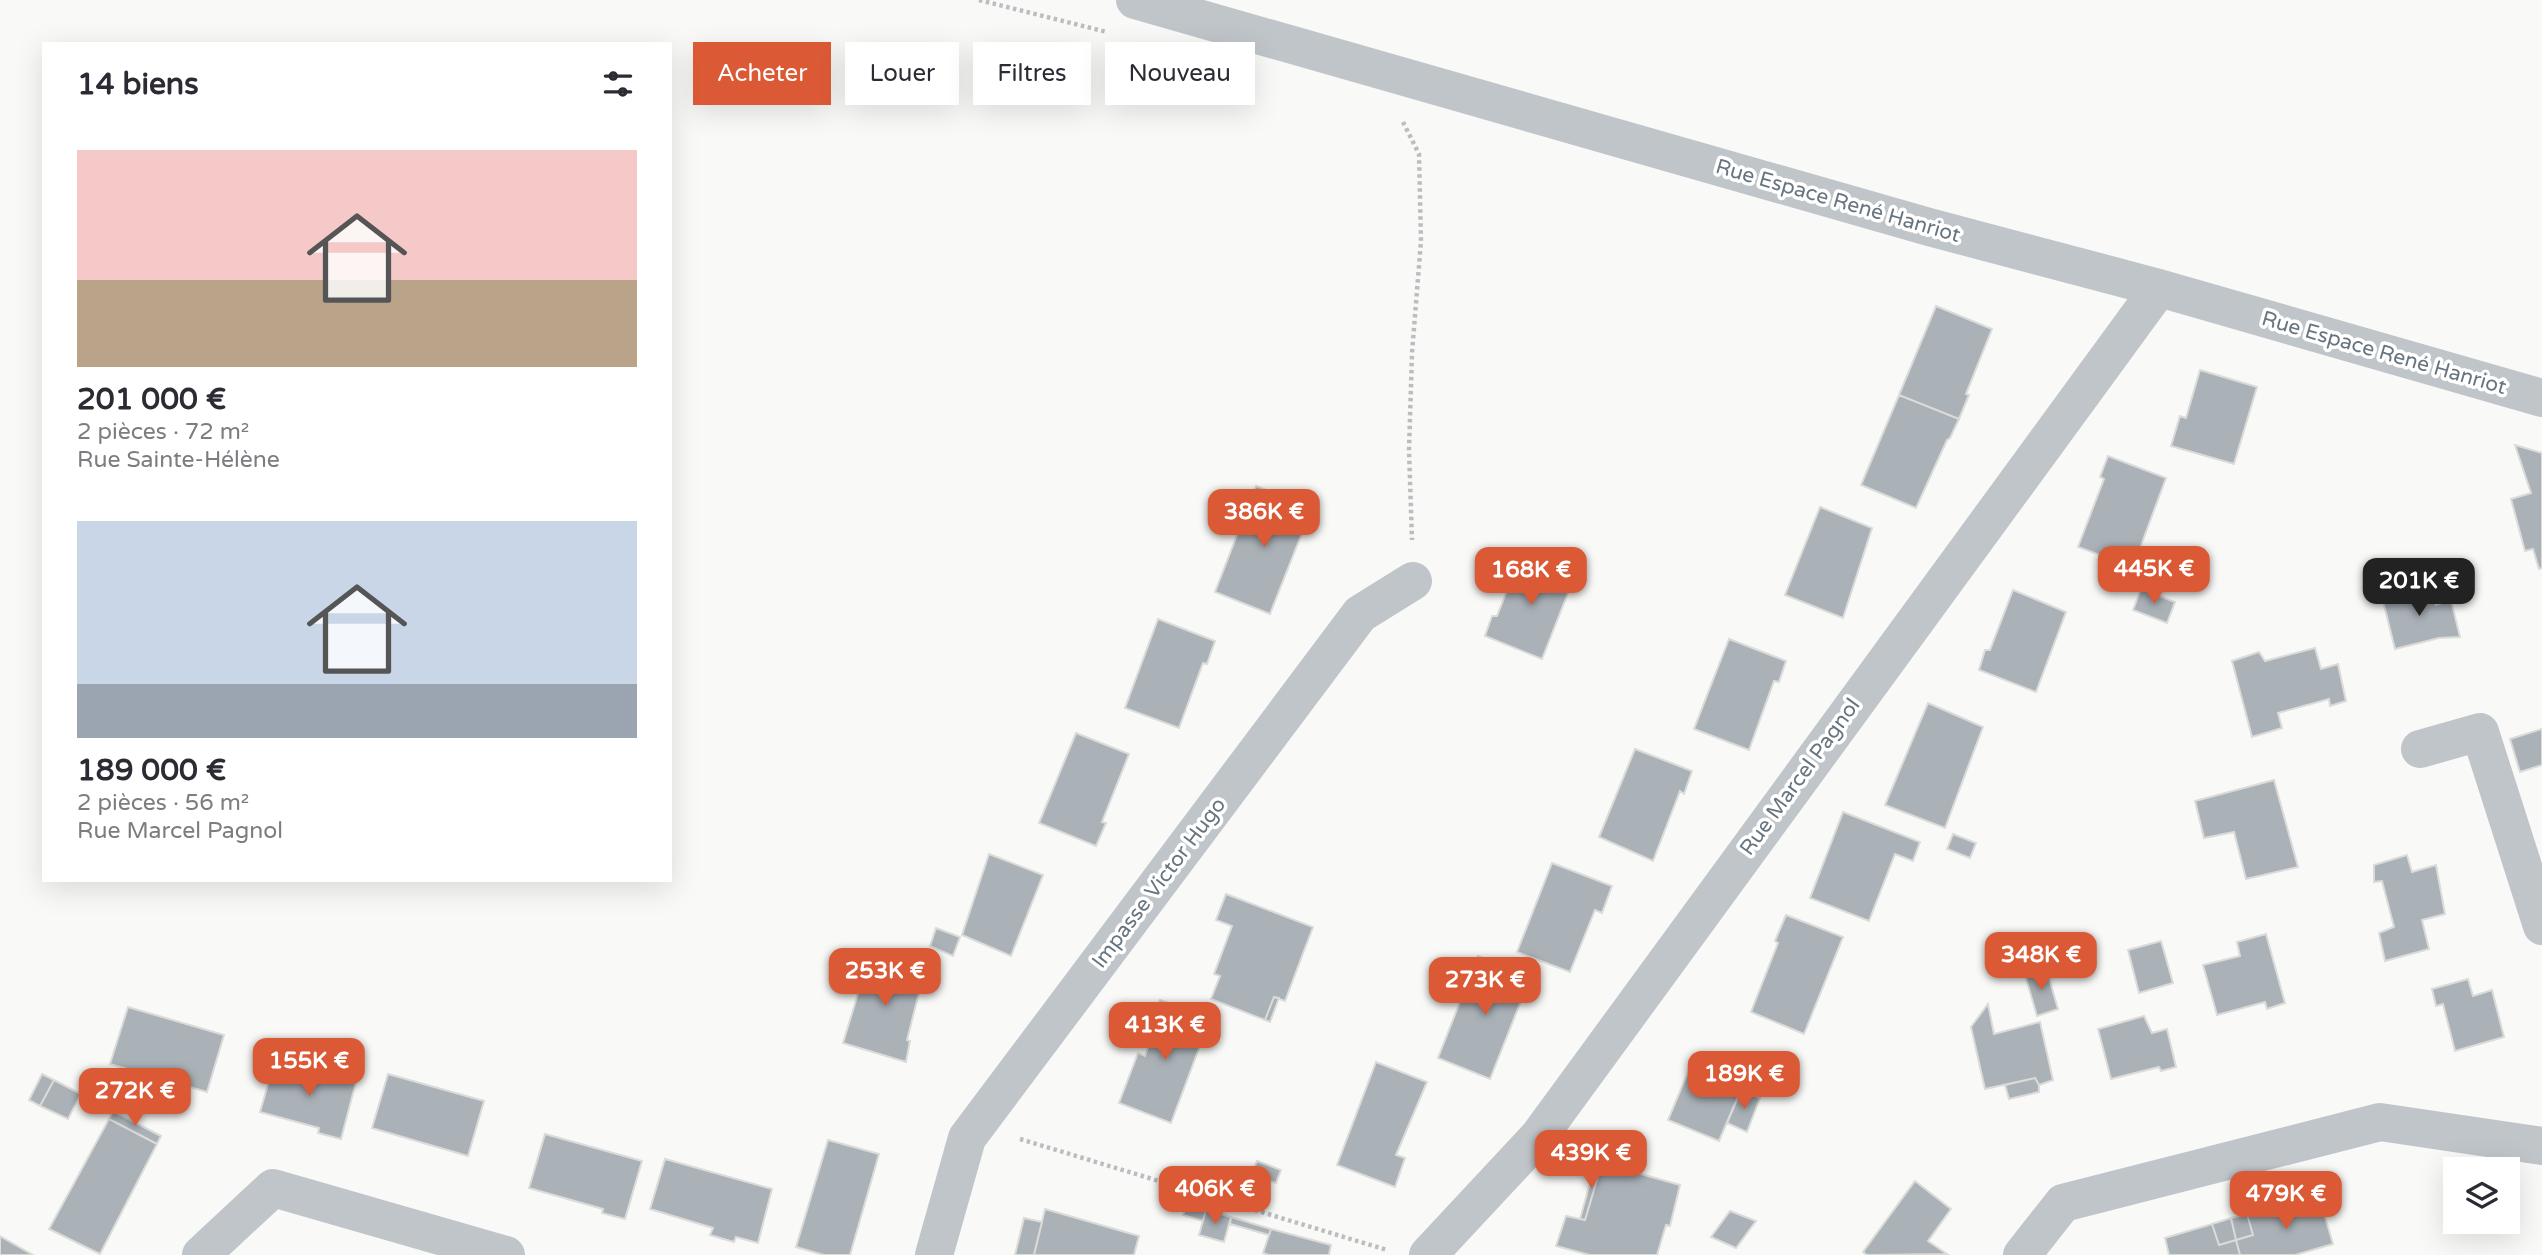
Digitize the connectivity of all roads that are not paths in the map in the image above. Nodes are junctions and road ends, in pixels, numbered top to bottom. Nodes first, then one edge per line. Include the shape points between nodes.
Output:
1 (1135, 0) edge
2 (2159, 288) junction
3 (2542, 398) edge
4 (1413, 581) road end
5 (2420, 749) dead end
6 (2542, 926) edge
7 (2542, 1146) edge
8 (1410, 1253) edge
9 (201, 1255) edge
10 (506, 1255) edge
11 (934, 1255) edge
12 (2022, 1255) edge

1 - 2 street, Rue Espace René Hanriot via 1929,227
2 - 3 street, Rue Espace René Hanriot
2 - 8 street, Rue Marcel Pagnol via 1539,1136
4 - 11 street, Impasse Victor Hugo via 1360,614 967,1138
5 - 6 street via 2480,732
7 - 12 street via 2380,1122 2063,1203
9 - 10 street via 273,1188

